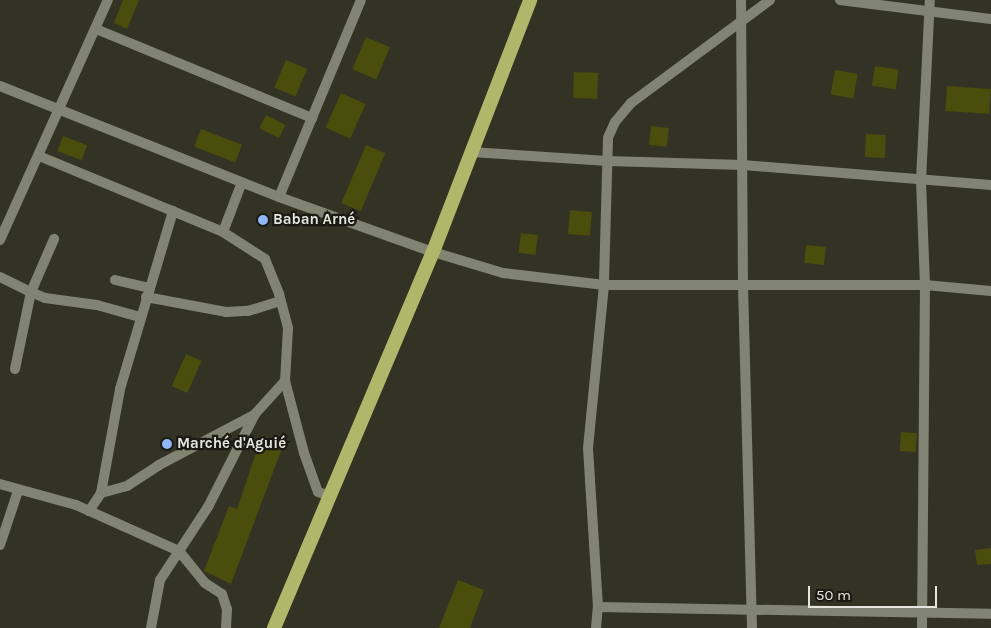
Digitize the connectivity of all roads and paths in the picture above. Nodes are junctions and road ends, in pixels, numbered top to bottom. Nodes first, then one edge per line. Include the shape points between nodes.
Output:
1 (108, 0) edge
2 (361, 0) edge
3 (530, 0) edge
4 (741, 0) edge
5 (770, 0) edge
6 (840, 0) edge
7 (930, 0) edge
8 (929, 13) junction
9 (991, 19) edge
10 (740, 23) junction
11 (96, 29) junction
12 (0, 86) edge
13 (60, 111) junction
14 (312, 118) junction
15 (471, 152) junction
16 (39, 156) junction
17 (608, 161) junction
18 (743, 165) junction
19 (921, 181) junction
20 (242, 182) junction
21 (991, 185) edge
22 (279, 197) junction
23 (173, 211) junction
24 (223, 232) junction
25 (0, 240) edge
26 (54, 240) dead end
27 (432, 252) junction
28 (0, 277) edge
29 (115, 280) dead end
30 (604, 285) junction
31 (743, 285) junction
32 (926, 286) junction
33 (991, 291) edge
34 (31, 292) junction
35 (147, 293) junction
36 (281, 301) junction
37 (140, 317) junction
38 (15, 369) dead end
39 (285, 381) junction
40 (255, 414) junction
41 (0, 484) edge
42 (18, 491) junction
43 (101, 493) junction
44 (330, 496) junction
45 (89, 511) junction
46 (0, 545) edge
47 (179, 551) junction
48 (598, 607) junction
49 (922, 610) junction
50 (750, 611) junction
51 (991, 614) edge
52 (151, 628) edge
53 (226, 628) edge
54 (274, 628) edge
55 (596, 628) edge
56 (752, 628) edge
57 (922, 628) edge

1 - 11 street
2 - 14 street
3 - 15 highway
4 - 10 street
5 - 10 street
6 - 8 street
7 - 8 street
8 - 9 street
8 - 19 street
10 - 17 street via 631,103 615,122 608,138
10 - 18 street
11 - 13 street
11 - 14 street
12 - 13 street
13 - 16 street
13 - 20 street
14 - 22 street
15 - 17 street
15 - 27 highway
16 - 23 street
16 - 25 street
17 - 18 street
17 - 30 street
18 - 19 street
18 - 31 street
19 - 21 street
19 - 32 street
20 - 22 street
20 - 24 street
22 - 27 street
23 - 24 street
23 - 35 street
24 - 36 street via 265,259
26 - 34 street
27 - 30 street via 503,273
27 - 44 highway
28 - 34 street
29 - 35 street
30 - 31 street
30 - 48 street via 588,448
31 - 32 street
31 - 50 street
32 - 33 street
32 - 49 street
34 - 37 street via 45,298 97,305
34 - 38 street
35 - 36 street via 226,312 248,311
35 - 37 street
36 - 39 street via 288,328
37 - 43 street via 120,389
39 - 40 street
39 - 44 street via 318,492
40 - 43 street via 159,465 127,486
40 - 47 street via 208,507
41 - 42 street
42 - 45 street
42 - 46 street
43 - 45 street
44 - 54 highway
45 - 47 street
47 - 52 street via 160,580
47 - 53 street via 205,583 222,594 227,609
48 - 50 street
48 - 55 street
49 - 50 street
49 - 51 street
49 - 57 street
50 - 56 street

